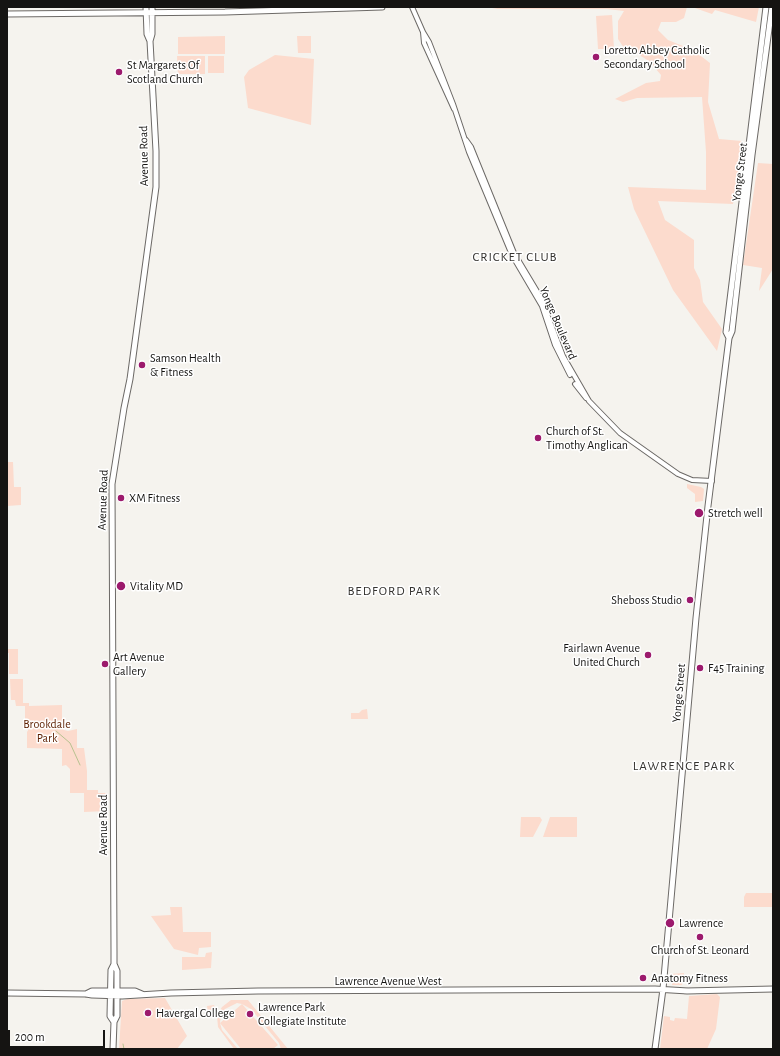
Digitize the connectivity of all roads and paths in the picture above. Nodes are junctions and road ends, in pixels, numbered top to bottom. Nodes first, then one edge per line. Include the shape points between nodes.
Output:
1 (382, 7) edge
2 (412, 7) edge
3 (766, 7) edge
4 (772, 7) edge
5 (149, 10) edge
6 (7, 14) edge
7 (729, 338) junction
8 (712, 480) junction
9 (114, 964) junction
10 (773, 989) edge
11 (663, 991) junction
12 (7, 993) edge
13 (111, 993) junction
14 (117, 994) junction
15 (114, 1022) junction
16 (113, 1049) edge
17 (654, 1049) edge

1 - 5 main road
2 - 8 street, Yonge Boulevard via 429,42 466,140 514,253 541,298 575,380 589,401 620,433 678,474 692,480
3 - 7 main road, Yonge Street via 726,332
4 - 7 main road, Yonge Street via 732,331
5 - 6 main road
5 - 9 main road, Avenue Road via 152,34 150,41 156,187 131,375 112,484
7 - 8 main road, Yonge Street
8 - 11 main road, Yonge Street via 696,618
9 - 13 main road, Avenue Road via 111,970
9 - 14 main road, Avenue Road via 117,971
10 - 11 main road, Lawrence Avenue West
11 - 14 main road, Lawrence Avenue West via 250,992 135,996
11 - 17 main road, Yonge Street
12 - 13 main road, Lawrence Avenue West
13 - 14 main road, Lawrence Avenue West
13 - 15 main road, Avenue Road via 110,1016
14 - 15 main road, Avenue Road via 117,1016
15 - 16 main road, Avenue Road

